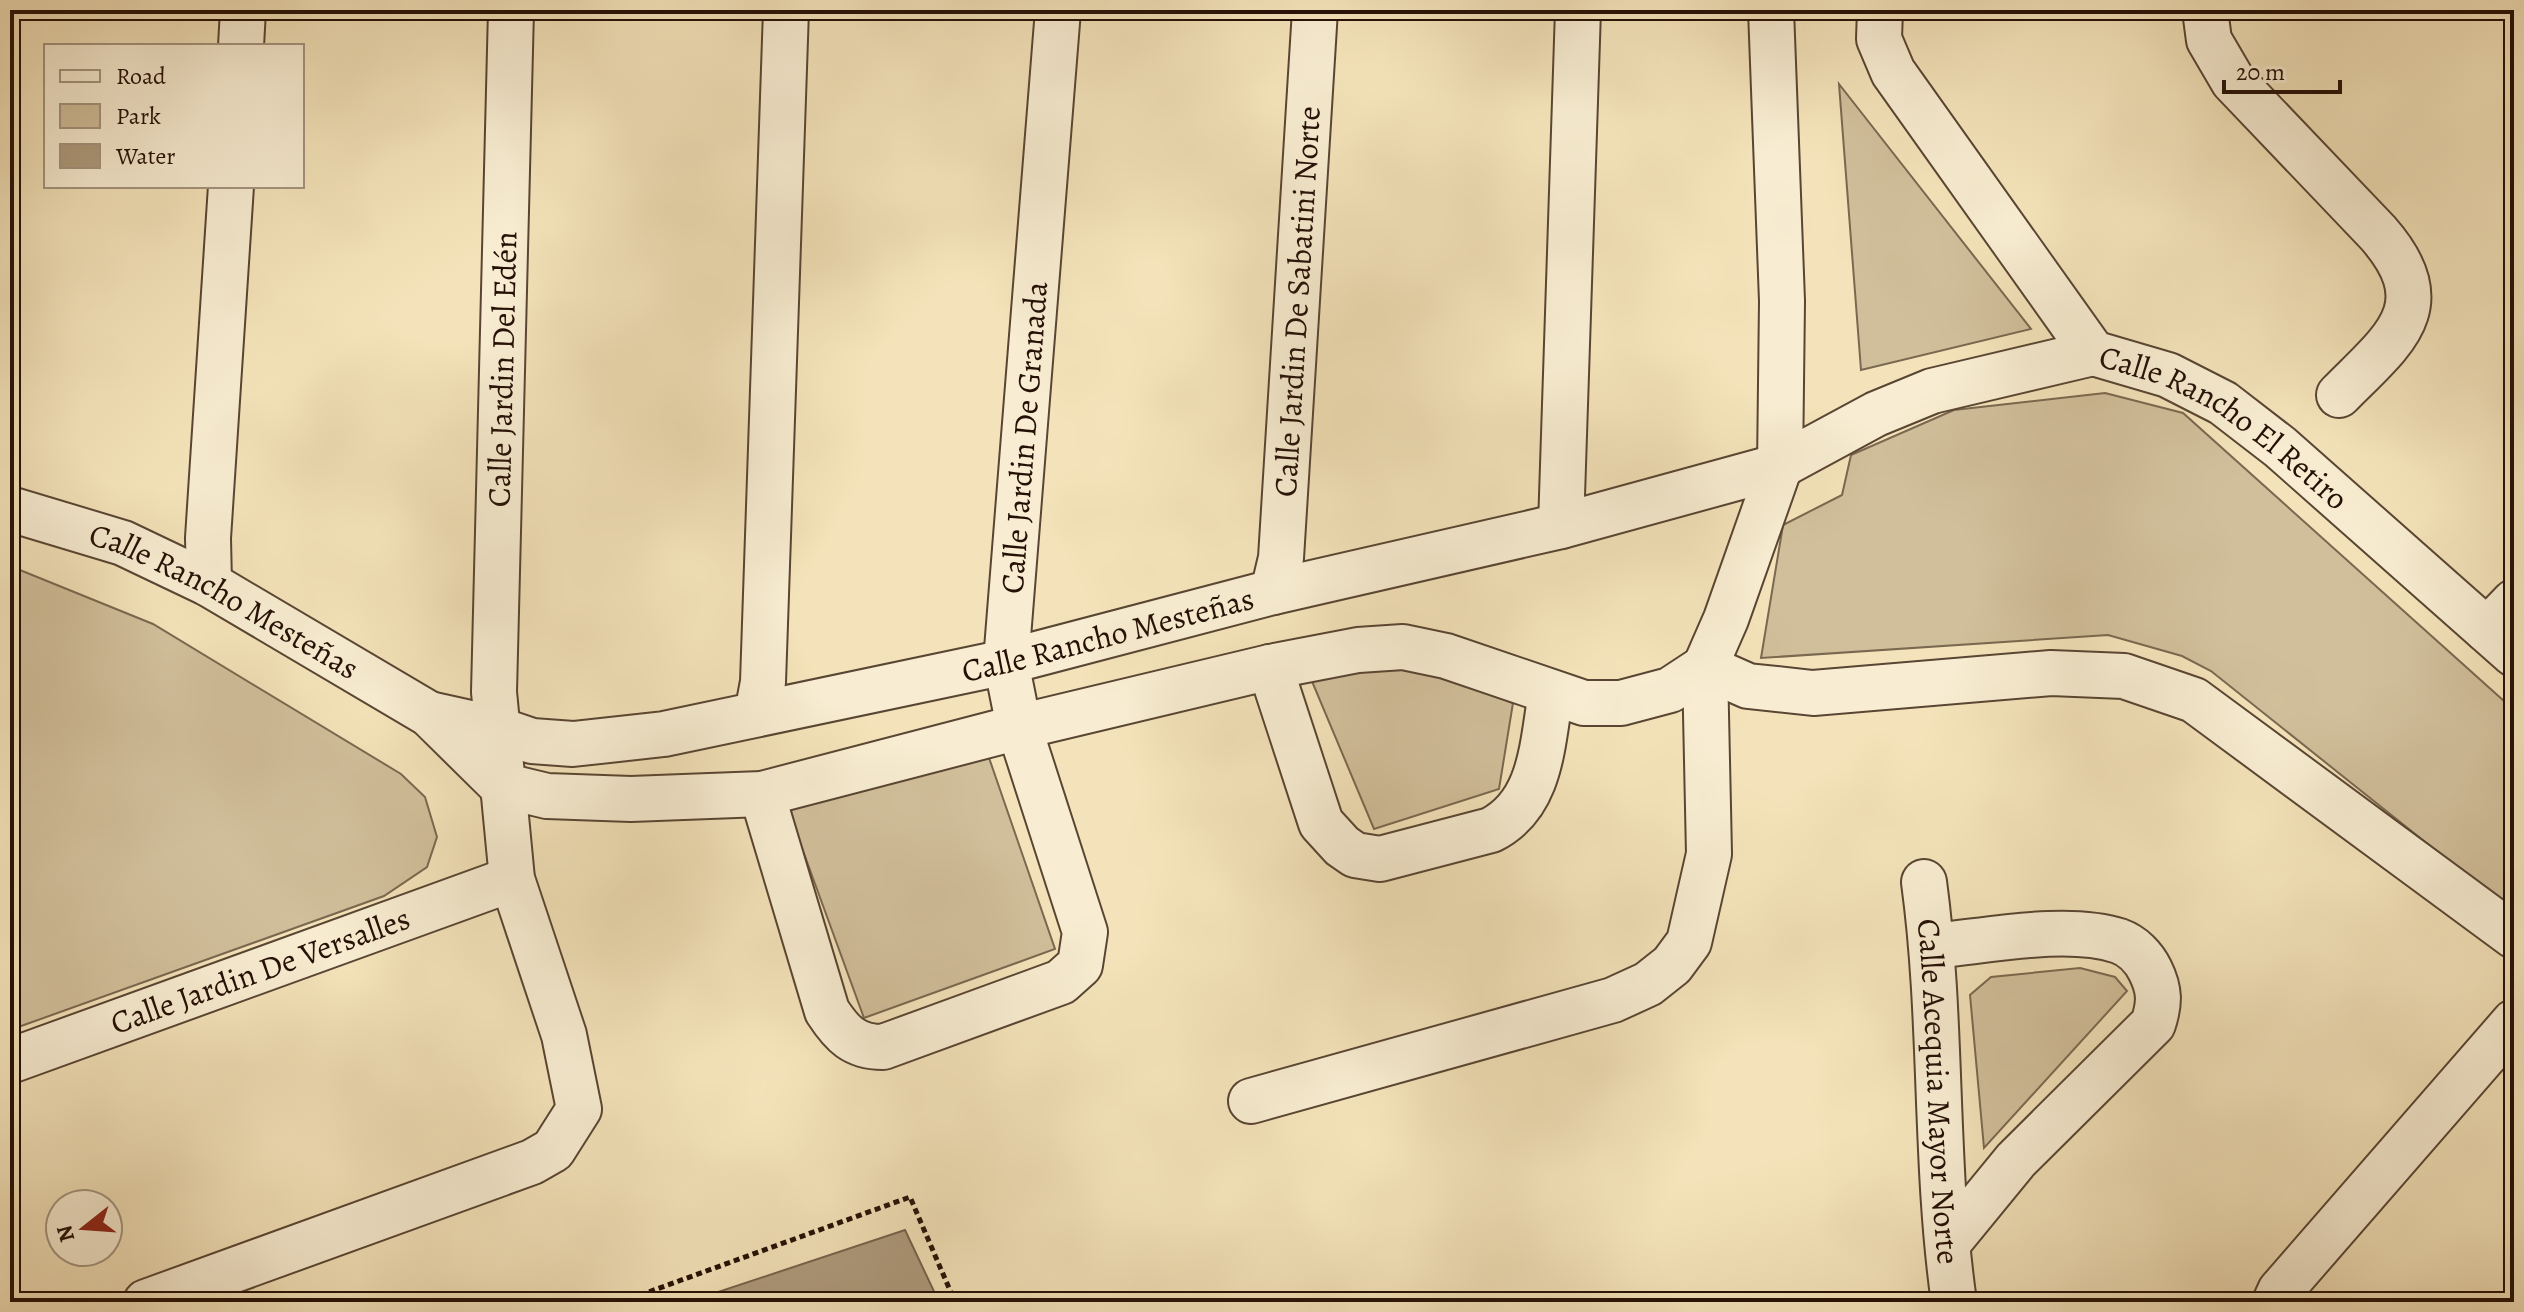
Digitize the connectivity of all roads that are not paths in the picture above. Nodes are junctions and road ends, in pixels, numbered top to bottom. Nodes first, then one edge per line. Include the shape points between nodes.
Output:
1 (243, 10) edge
2 (511, 10) edge
3 (786, 10) edge
4 (1058, 10) edge
5 (1315, 10) edge
6 (1578, 10) edge
7 (1771, 10) edge
8 (1880, 10) edge
9 (2205, 10) edge
10 (241, 44) edge
11 (231, 188) edge
12 (2093, 353) junction
13 (2339, 395) dead end
14 (1780, 466) junction
15 (10, 509) edge
16 (1561, 526) junction
17 (209, 584) junction
18 (1273, 592) junction
19 (2505, 629) edge
20 (1006, 662) junction
21 (1270, 667) junction
22 (1705, 667) junction
23 (1551, 693) junction
24 (429, 714) junction
25 (757, 714) junction
26 (1019, 727) junction
27 (497, 729) junction
28 (501, 785) junction
29 (762, 794) junction
30 (512, 879) junction
31 (1924, 882) dead end
32 (2514, 936) edge
33 (1933, 946) junction
34 (2514, 1022) edge
35 (10, 1061) edge
36 (1251, 1101) dead end
37 (1948, 1243) junction
38 (146, 1302) edge
39 (1954, 1302) edge
40 (2275, 1302) edge

1 - 10 street
2 - 27 street, Calle Jardin Del Edén
3 - 25 street via 763,682
4 - 20 street, Calle Jardin De Granada
5 - 18 street, Calle Jardin De Sabatini Norte via 1281,558
6 - 16 street
7 - 14 street via 1782,301
8 - 12 street, Calle Rancho El Retiro via 1879,39 1893,72
9 - 13 street via 2209,40 2233,81 2385,241 2403,270 2409,296 2397,336
11 - 17 street
12 - 14 street, Calle Rancho Mesteñas via 1932,391 1876,414
12 - 19 street, Calle Rancho El Retiro via 2168,375 2223,403
14 - 16 street, Calle Rancho Mesteñas
14 - 22 street
15 - 17 street, Calle Rancho Mesteñas via 123,543
16 - 18 street, Calle Rancho Mesteñas
17 - 24 street, Calle Rancho Mesteñas
18 - 20 street, Calle Rancho Mesteñas
20 - 25 street, Calle Rancho Mesteñas
20 - 26 street, Calle Jardin De Granada
21 - 23 street via 1403,647 1446,656
21 - 23 street via 1321,823 1342,846 1368,859 1505,823 1533,788
21 - 26 street
22 - 23 street via 1670,690 1621,703 1584,703
22 - 32 street via 1748,686 1813,693 2051,673 2124,676 2194,700
22 - 36 street via 1709,854 1689,942 1672,965 1648,984 1613,1000
24 - 27 street, Calle Rancho Mesteñas
24 - 28 street, Calle Rancho Mesteñas
25 - 27 street, Calle Rancho Mesteñas via 664,734 573,744 532,741
26 - 29 street
26 - 29 street, Calle Jardin De Granada via 1085,932 1080,965 1061,982 883,1047 850,1040 827,1011
27 - 28 street, Calle Jardin Del Edén
28 - 29 street via 547,796 603,798
28 - 30 street, Calle Jardin Del Edén
30 - 35 street, Calle Jardin De Versalles
30 - 38 street, Calle Jardin Del Edén via 564,1035 579,1109 553,1150
31 - 33 street, Calle Acequia Mayor Norte
33 - 37 street, Calle Acequia Mayor Norte
33 - 37 street via 2046,936 2121,941 2137,952 2158,986 2153,1024 2016,1160
34 - 40 street
37 - 39 street, Calle Acequia Mayor Norte

